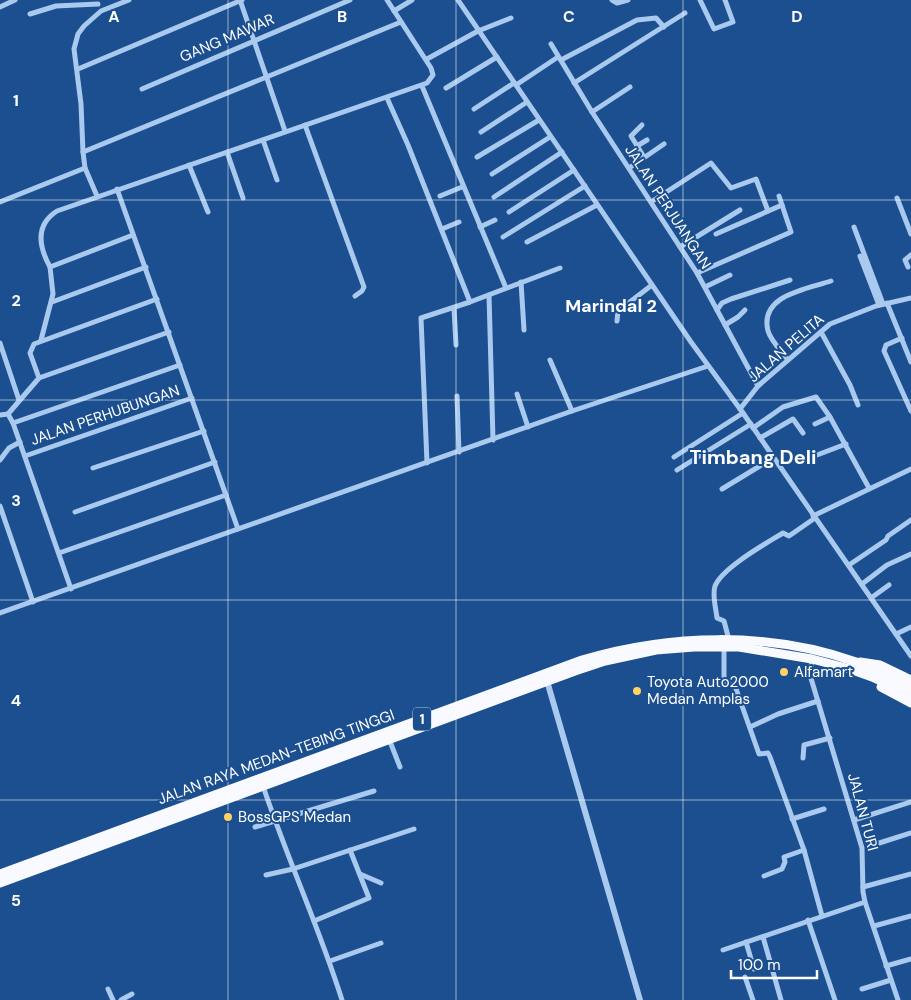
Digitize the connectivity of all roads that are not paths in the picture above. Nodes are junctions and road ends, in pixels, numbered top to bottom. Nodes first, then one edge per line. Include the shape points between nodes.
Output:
1 (14, 0) edge
2 (129, 0) edge
3 (241, 0) edge
4 (350, 0) edge
5 (387, 0) edge
6 (412, 0) edge
7 (458, 0) edge
8 (612, 0) edge
9 (628, 0) edge
10 (700, 0) edge
11 (726, 0) edge
12 (97, 2) edge
13 (0, 7) edge
14 (101, 11) junction
15 (394, 11) junction
16 (685, 13) dead end
17 (30, 14) dead end
18 (511, 18) dead end
19 (401, 22) junction
20 (664, 27) junction
21 (478, 31) junction
22 (255, 40) junction
23 (551, 44) dead end
24 (497, 58) junction
25 (560, 58) junction
26 (427, 60) junction
27 (78, 69) junction
28 (268, 78) junction
29 (574, 83) junction
30 (515, 84) junction
31 (422, 86) junction
32 (630, 87) dead end
33 (446, 88) dead end
34 (142, 89) dead end
35 (387, 98) junction
36 (527, 102) junction
37 (474, 109) dead end
38 (592, 112) junction
39 (540, 120) junction
40 (306, 125) junction
41 (642, 125) dead end
42 (285, 131) junction
43 (481, 132) dead end
44 (550, 137) junction
45 (263, 140) junction
46 (648, 140) dead end
47 (664, 144) dead end
48 (637, 146) junction
49 (83, 152) junction
50 (227, 152) junction
51 (562, 152) junction
52 (477, 157) dead end
53 (644, 157) junction
54 (190, 165) junction
55 (85, 168) junction
56 (629, 168) junction
57 (574, 170) junction
58 (492, 174) dead end
59 (277, 180) dead end
60 (585, 186) junction
61 (462, 187) junction
62 (117, 189) junction
63 (97, 196) junction
64 (440, 196) dead end
65 (779, 196) dead end
66 (494, 197) dead end
67 (243, 198) dead end
68 (898, 198) dead end
69 (0, 202) edge
70 (652, 202) junction
71 (782, 204) junction
72 (597, 205) junction
73 (740, 210) dead end
74 (768, 211) junction
75 (208, 212) dead end
76 (509, 212) dead end
77 (727, 217) junction
78 (495, 220) dead end
79 (459, 222) dead end
80 (733, 226) junction
81 (480, 227) junction
82 (854, 227) dead end
83 (442, 229) junction
84 (716, 234) dead end
85 (911, 234) edge
86 (133, 235) junction
87 (503, 236) dead end
88 (527, 242) dead end
89 (680, 247) junction
90 (911, 255) edge
91 (860, 256) dead end
92 (50, 267) junction
93 (146, 267) junction
94 (908, 267) dead end
95 (560, 268) dead end
96 (697, 273) junction
97 (730, 275) dead end
98 (790, 280) dead end
99 (521, 282) junction
100 (831, 282) dead end
101 (652, 285) junction
102 (705, 287) junction
103 (506, 288) junction
104 (489, 295) junction
105 (355, 296) dead end
106 (911, 298) edge
107 (157, 299) junction
108 (52, 302) junction
109 (470, 302) junction
110 (883, 304) junction
111 (454, 308) junction
112 (717, 310) junction
113 (745, 310) dead end
114 (617, 321) dead end
115 (726, 325) junction
116 (524, 330) dead end
117 (169, 332) junction
118 (820, 332) junction
119 (902, 338) junction
120 (41, 340) junction
121 (0, 343) edge
122 (456, 345) dead end
123 (550, 360) dead end
124 (788, 360) junction
125 (911, 362) edge
126 (180, 365) junction
127 (708, 366) junction
128 (39, 378) junction
129 (758, 386) junction
130 (517, 394) dead end
131 (457, 396) dead end
132 (192, 398) junction
133 (18, 400) junction
134 (858, 405) dead end
135 (572, 411) junction
136 (742, 411) junction
137 (911, 411) edge
138 (8, 414) junction
139 (0, 415) edge
140 (830, 417) junction
141 (13, 423) junction
142 (815, 424) dead end
143 (752, 426) junction
144 (528, 427) junction
145 (204, 431) junction
146 (803, 433) dead end
147 (760, 438) junction
148 (493, 440) junction
149 (20, 442) junction
150 (846, 444) junction
151 (459, 452) junction
152 (817, 455) dead end
153 (25, 456) junction
154 (674, 457) dead end
155 (773, 458) junction
156 (0, 460) edge
157 (215, 462) junction
158 (427, 463) junction
159 (93, 468) dead end
160 (677, 470) dead end
161 (910, 471) edge
162 (869, 488) junction
163 (722, 490) dead end
164 (226, 495) junction
165 (0, 506) edge
166 (75, 512) dead end
167 (814, 517) junction
168 (911, 520) edge
169 (238, 530) junction
170 (59, 553) junction
171 (911, 554) edge
172 (849, 565) junction
173 (862, 584) junction
174 (889, 585) dead end
175 (71, 589) junction
176 (871, 598) junction
177 (33, 602) junction
178 (0, 613) edge
179 (911, 627) edge
180 (896, 634) junction
181 (726, 643) junction
182 (911, 656) edge
183 (812, 659) junction
184 (854, 666) junction
185 (873, 674) junction
186 (911, 680) edge
187 (547, 681) junction
188 (911, 688) edge
189 (911, 696) edge
190 (818, 701) junction
191 (911, 703) edge
192 (750, 727) junction
193 (830, 738) junction
194 (389, 739) junction
195 (803, 758) dead end
196 (400, 767) dead end
197 (263, 786) junction
198 (374, 791) dead end
199 (911, 802) edge
200 (824, 809) dead end
201 (792, 819) junction
202 (854, 820) junction
203 (275, 822) junction
204 (255, 827) dead end
205 (414, 829) dead end
206 (911, 833) edge
207 (873, 845) dead end
208 (350, 850) junction
209 (804, 850) junction
210 (293, 870) junction
211 (0, 874) edge
212 (360, 874) junction
213 (911, 874) edge
214 (266, 875) dead end
215 (764, 876) dead end
216 (0, 883) edge
217 (381, 883) dead end
218 (863, 887) junction
219 (865, 902) junction
220 (822, 916) junction
221 (911, 916) edge
222 (808, 920) junction
223 (314, 921) junction
224 (874, 926) junction
225 (763, 937) junction
226 (746, 942) junction
227 (381, 943) dead end
228 (723, 950) dead end
229 (911, 959) edge
230 (330, 961) junction
231 (886, 966) junction
232 (754, 969) dead end
233 (745, 977) dead end
234 (891, 980) junction
235 (108, 989) dead end
236 (862, 989) dead end
237 (132, 994) dead end
238 (113, 1000) edge
239 (121, 1000) edge
240 (342, 1000) edge
241 (640, 1000) edge
242 (753, 1000) edge
243 (781, 1000) edge
244 (835, 1000) edge
245 (898, 1000) edge

1 - 13 street
2 - 14 street
3 - 22 street
3 - 27 street
4 - 22 street, GANG MAWAR
5 - 15 street
6 - 15 street
7 - 21 street
8 - 9 street via 617,3
10 - 11 street via 714,29 733,22
12 - 14 street
12 - 17 street via 56,6
14 - 27 street via 78,34 74,49
15 - 19 street
16 - 20 street
18 - 21 street
19 - 26 street
19 - 28 street
20 - 25 street via 656,18 637,20
20 - 29 street
21 - 24 street
21 - 26 street
22 - 28 street
22 - 34 street, GANG MAWAR
23 - 25 street, JALAN PERJUANGAN
24 - 30 street
24 - 33 street
25 - 29 street, JALAN PERJUANGAN
25 - 30 street
26 - 31 street via 433,75
27 - 49 street
28 - 42 street
28 - 49 street
29 - 38 street, JALAN PERJUANGAN
30 - 36 street
30 - 37 street
31 - 35 street
31 - 61 street
32 - 38 street
35 - 40 street
35 - 83 street
36 - 39 street
36 - 43 street
38 - 56 street, JALAN PERJUANGAN
39 - 44 street
39 - 52 street
40 - 42 street
40 - 105 street via 364,287
41 - 48 street via 631,135
42 - 45 street
44 - 51 street
44 - 58 street
45 - 50 street
45 - 59 street
46 - 48 street
47 - 53 street
48 - 53 street
49 - 55 street
50 - 54 street
50 - 67 street
51 - 57 street
51 - 66 street
53 - 56 street
54 - 62 street
54 - 75 street
55 - 63 street
55 - 69 street
56 - 70 street, JALAN PERJUANGAN
57 - 60 street
57 - 76 street
60 - 72 street
60 - 87 street
61 - 64 street
61 - 81 street
62 - 63 street
62 - 86 street
63 - 92 street via 58,211 48,219 40,246
65 - 71 street
68 - 85 street
70 - 74 street via 711,163 731,188 757,180
70 - 89 street, JALAN PERJUANGAN
71 - 74 street
71 - 96 street via 791,232
72 - 88 street
72 - 101 street
73 - 77 street
74 - 80 street
77 - 80 street
77 - 89 street
78 - 81 street
79 - 83 street
80 - 84 street
81 - 103 street
82 - 110 street
83 - 109 street
86 - 92 street
86 - 93 street
89 - 96 street, JALAN PERJUANGAN
90 - 94 street via 905,260
91 - 110 street
92 - 108 street
93 - 107 street
93 - 108 street
95 - 99 street
96 - 102 street, JALAN PERJUANGAN
97 - 102 street
98 - 112 street via 728,300
99 - 103 street
99 - 116 street
100 - 124 street via 773,304 768,330
101 - 114 street via 618,311
101 - 127 street
102 - 112 street, JALAN PERJUANGAN
103 - 104 street
104 - 109 street
104 - 148 street
106 - 110 street, JALAN PELITA
107 - 117 street
107 - 120 street
108 - 120 street
109 - 111 street
110 - 118 street, JALAN PELITA via 838,320
110 - 119 street
111 - 122 street
111 - 158 street via 427,314 420,320
112 - 115 street, JALAN PERJUANGAN
113 - 115 street
115 - 129 street, JALAN PERJUANGAN
117 - 126 street
117 - 128 street
118 - 124 street, JALAN PELITA
118 - 134 street
119 - 125 street
119 - 137 street via 886,345 884,351
120 - 128 street via 30,350
121 - 133 street
123 - 135 street
124 - 129 street, JALAN PELITA
126 - 132 street
126 - 141 street
127 - 135 street
127 - 136 street
128 - 133 street
129 - 136 street, JALAN PELITA
130 - 144 street
131 - 151 street
132 - 145 street
132 - 153 street, JALAN PERHUBUNGAN
133 - 138 street
135 - 144 street
136 - 143 street
136 - 154 street, JALAN PELITA
138 - 139 street
138 - 141 street
140 - 142 street
140 - 143 street via 821,401 814,396 783,407
140 - 150 street
141 - 149 street
143 - 147 street
143 - 160 street
144 - 148 street
145 - 157 street
145 - 159 street
146 - 147 street via 793,419
147 - 155 street
148 - 151 street
149 - 153 street
149 - 156 street via 9,448
150 - 152 street
150 - 162 street
151 - 158 street
153 - 170 street
155 - 163 street
155 - 167 street
157 - 164 street
157 - 166 street
158 - 169 street
161 - 162 street
162 - 167 street
164 - 169 street
164 - 170 street
165 - 177 street
167 - 172 street
167 - 181 street via 789,536 783,533 723,573 714,587 714,597 717,618 724,621
168 - 172 street
169 - 175 street
170 - 175 street
171 - 173 street
172 - 173 street
173 - 176 street
174 - 176 street
175 - 177 street
176 - 180 street
177 - 178 street
179 - 180 street
180 - 182 street
181 - 183 highway, JALAN RAYA MEDAN-TEBING TINGGI / 1
181 - 184 highway, JALAN RAYA MEDAN-TEBING TINGGI / 1 via 786,645
181 - 187 highway, JALAN RAYA MEDAN-TEBING TINGGI / 1 via 632,654
181 - 192 street via 724,682 735,686
181 - 211 highway, JALAN RAYA MEDAN-TEBING TINGGI / 1 via 646,644 582,660
183 - 184 highway, JALAN RAYA MEDAN-TEBING TINGGI / 1
183 - 190 street, JALAN TURI via 810,675
184 - 185 highway, 1
184 - 186 highway via 880,665
184 - 191 highway
185 - 188 highway, 1
185 - 189 highway, 1
187 - 194 highway, JALAN RAYA MEDAN-TEBING TINGGI / 1
187 - 241 street
190 - 192 street
190 - 193 street, JALAN TURI
192 - 201 street via 759,754 768,753
193 - 195 street via 804,745
193 - 202 street, JALAN TURI
194 - 196 street
194 - 197 highway, JALAN RAYA MEDAN-TEBING TINGGI / 1
197 - 203 street
197 - 216 highway, JALAN RAYA MEDAN-TEBING TINGGI / 1
198 - 203 street
199 - 202 street
200 - 201 street
201 - 209 street
202 - 218 street, JALAN TURI via 862,848
203 - 204 street
203 - 210 street
205 - 208 street
206 - 207 street
208 - 210 street
208 - 212 street
209 - 215 street via 784,857 782,869
209 - 220 street
210 - 214 street
210 - 223 street
212 - 217 street
212 - 223 street via 368,899
213 - 218 street
218 - 219 street, JALAN TURI
219 - 220 street
219 - 224 street, JALAN TURI
220 - 222 street
221 - 224 street
222 - 225 street
222 - 244 street
223 - 230 street
224 - 231 street, JALAN TURI
225 - 226 street
225 - 243 street
226 - 228 street
226 - 232 street
227 - 230 street
229 - 231 street
230 - 240 street
231 - 234 street, JALAN TURI
233 - 242 street
234 - 236 street
234 - 245 street, JALAN TURI
235 - 238 street
237 - 239 street

